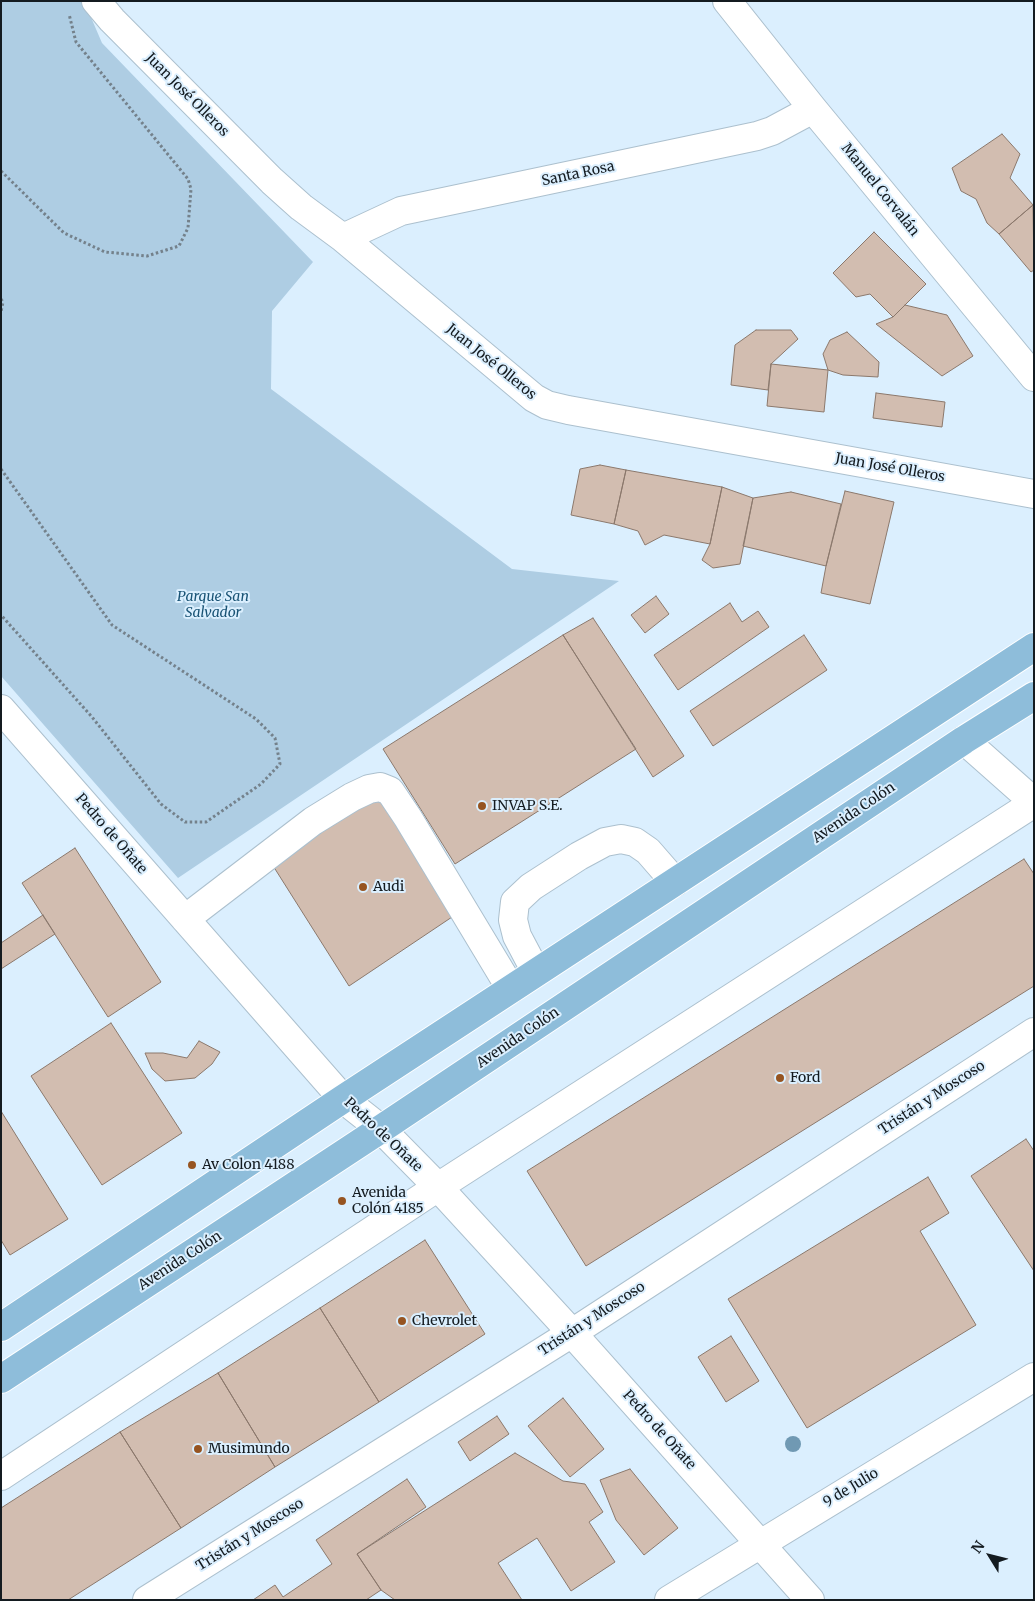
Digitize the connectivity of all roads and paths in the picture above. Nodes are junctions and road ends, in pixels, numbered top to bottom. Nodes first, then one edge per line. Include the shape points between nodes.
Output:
1 (96, 1) edge
2 (727, 1) edge
3 (68, 10) dead end
4 (814, 109) junction
5 (1, 171) edge
6 (342, 238) junction
7 (1, 299) edge
8 (1, 312) edge
9 (1034, 377) edge
10 (1, 469) edge
11 (1034, 494) edge
12 (1, 614) edge
13 (1034, 647) edge
14 (1034, 696) edge
15 (1, 709) edge
16 (964, 740) junction
17 (1034, 802) edge
18 (675, 882) junction
19 (185, 919) junction
20 (536, 972) junction
21 (512, 989) junction
22 (1034, 1032) edge
23 (343, 1099) junction
24 (381, 1129) junction
25 (438, 1187) junction
26 (1, 1326) edge
27 (572, 1333) junction
28 (1034, 1377) edge
29 (1, 1379) edge
30 (1, 1476) edge
31 (761, 1544) junction
32 (147, 1600) edge
33 (669, 1600) edge
34 (810, 1600) edge

1 - 6 street, Juan José Olleros via 272,180
2 - 4 street, Manuel Corvalán
3 - 5 path via 76,42 188,179 191,189 188,228 179,246 147,256 105,252 64,233
4 - 6 street, Santa Rosa via 757,136 401,211
4 - 9 street, Manuel Corvalán
6 - 11 street, Juan José Olleros via 534,398 547,404
7 - 8 path via 4,302
10 - 12 path via 112,625 256,719 275,738 280,764 261,784 206,822 185,822 161,804 92,717
13 - 18 main road
14 - 16 main road, Avenida Colón
15 - 19 street, Pedro de Oñate
16 - 17 street
16 - 24 main road, Avenida Colón
17 - 25 street
18 - 20 main road
18 - 20 street via 648,851 635,842 621,839 605,842 579,856 515,902 513,920 517,936
19 - 21 street via 314,821 352,797 380,787 390,791 408,818
19 - 23 street, Pedro de Oñate
20 - 21 main road
21 - 23 main road
22 - 27 street, Tristán y Moscoso
23 - 24 street, Pedro de Oñate
23 - 26 main road
24 - 25 street, Pedro de Oñate
24 - 29 main road, Avenida Colón
25 - 27 street, Pedro de Oñate
25 - 30 street
27 - 31 street, Pedro de Oñate
27 - 32 street, Tristán y Moscoso
28 - 31 street, 9 de Julio
31 - 33 street, 9 de Julio
31 - 34 street, Pedro de Oñate

